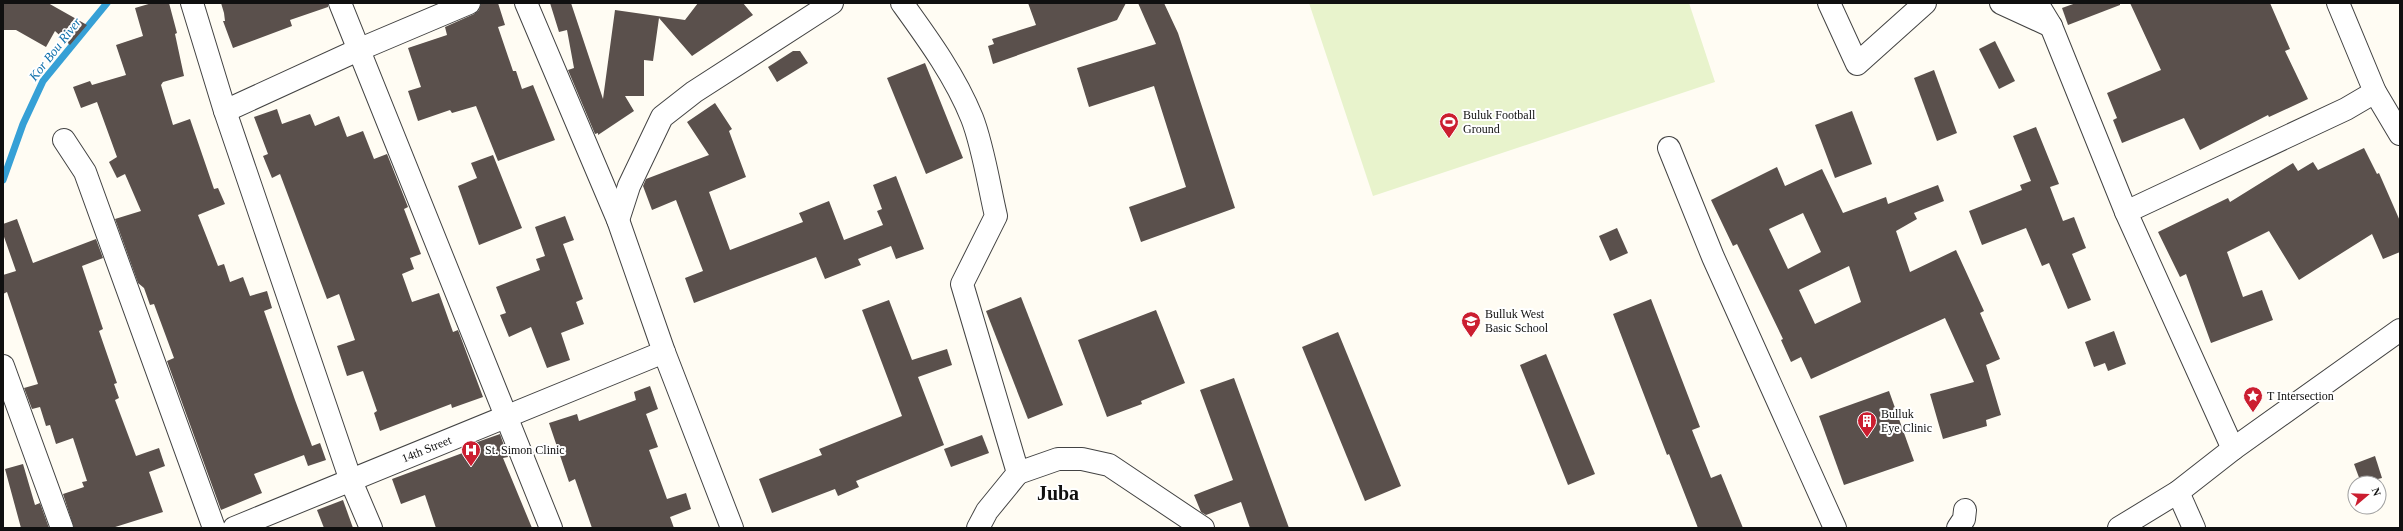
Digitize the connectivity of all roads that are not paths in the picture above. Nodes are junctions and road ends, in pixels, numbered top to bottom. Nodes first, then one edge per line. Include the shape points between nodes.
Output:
1 (192, 3) edge
2 (340, 3) edge
3 (469, 3) edge
4 (526, 3) edge
5 (832, 3) edge
6 (902, 3) edge
7 (1829, 3) edge
8 (1925, 3) edge
9 (2001, 3) edge
10 (2037, 3) edge
11 (2338, 3) edge
12 (2051, 26) junction
13 (358, 50) junction
14 (2375, 92) junction
15 (225, 111) junction
16 (2400, 134) edge
17 (64, 140) dead end
18 (1669, 148) dead end
19 (2126, 212) junction
20 (618, 220) junction
21 (2400, 330) edge
22 (664, 352) junction
23 (3, 366) edge
24 (507, 418) junction
25 (2233, 449) junction
26 (1018, 473) junction
27 (350, 481) junction
28 (2178, 492) junction
29 (62, 528) edge
30 (214, 528) edge
31 (234, 528) edge
32 (371, 528) edge
33 (551, 528) edge
34 (732, 528) edge
35 (978, 528) edge
36 (1203, 528) edge
37 (1835, 528) edge
38 (2119, 528) edge
39 (2194, 528) edge

1 - 15 street
2 - 13 street
3 - 13 street
4 - 20 street
5 - 20 street via 694,92 662,118 629,186
6 - 26 street via 952,77 974,126 996,216 962,284
7 - 8 street via 1857,64
9 - 12 street
10 - 12 street
11 - 14 street
12 - 19 street
13 - 15 street
13 - 24 street
14 - 16 street
14 - 19 street via 2346,109
15 - 27 street
17 - 30 street via 85,172
18 - 37 street via 1713,257
19 - 25 street
20 - 22 street
21 - 25 street
22 - 24 street, 14th Street
22 - 34 street
23 - 29 street
24 - 27 street, 14th Street
24 - 33 street
25 - 28 street
26 - 35 street via 987,511
26 - 36 street via 1058,459 1082,459 1109,465
27 - 31 street, 14th Street
27 - 32 street
28 - 38 street
28 - 39 street

